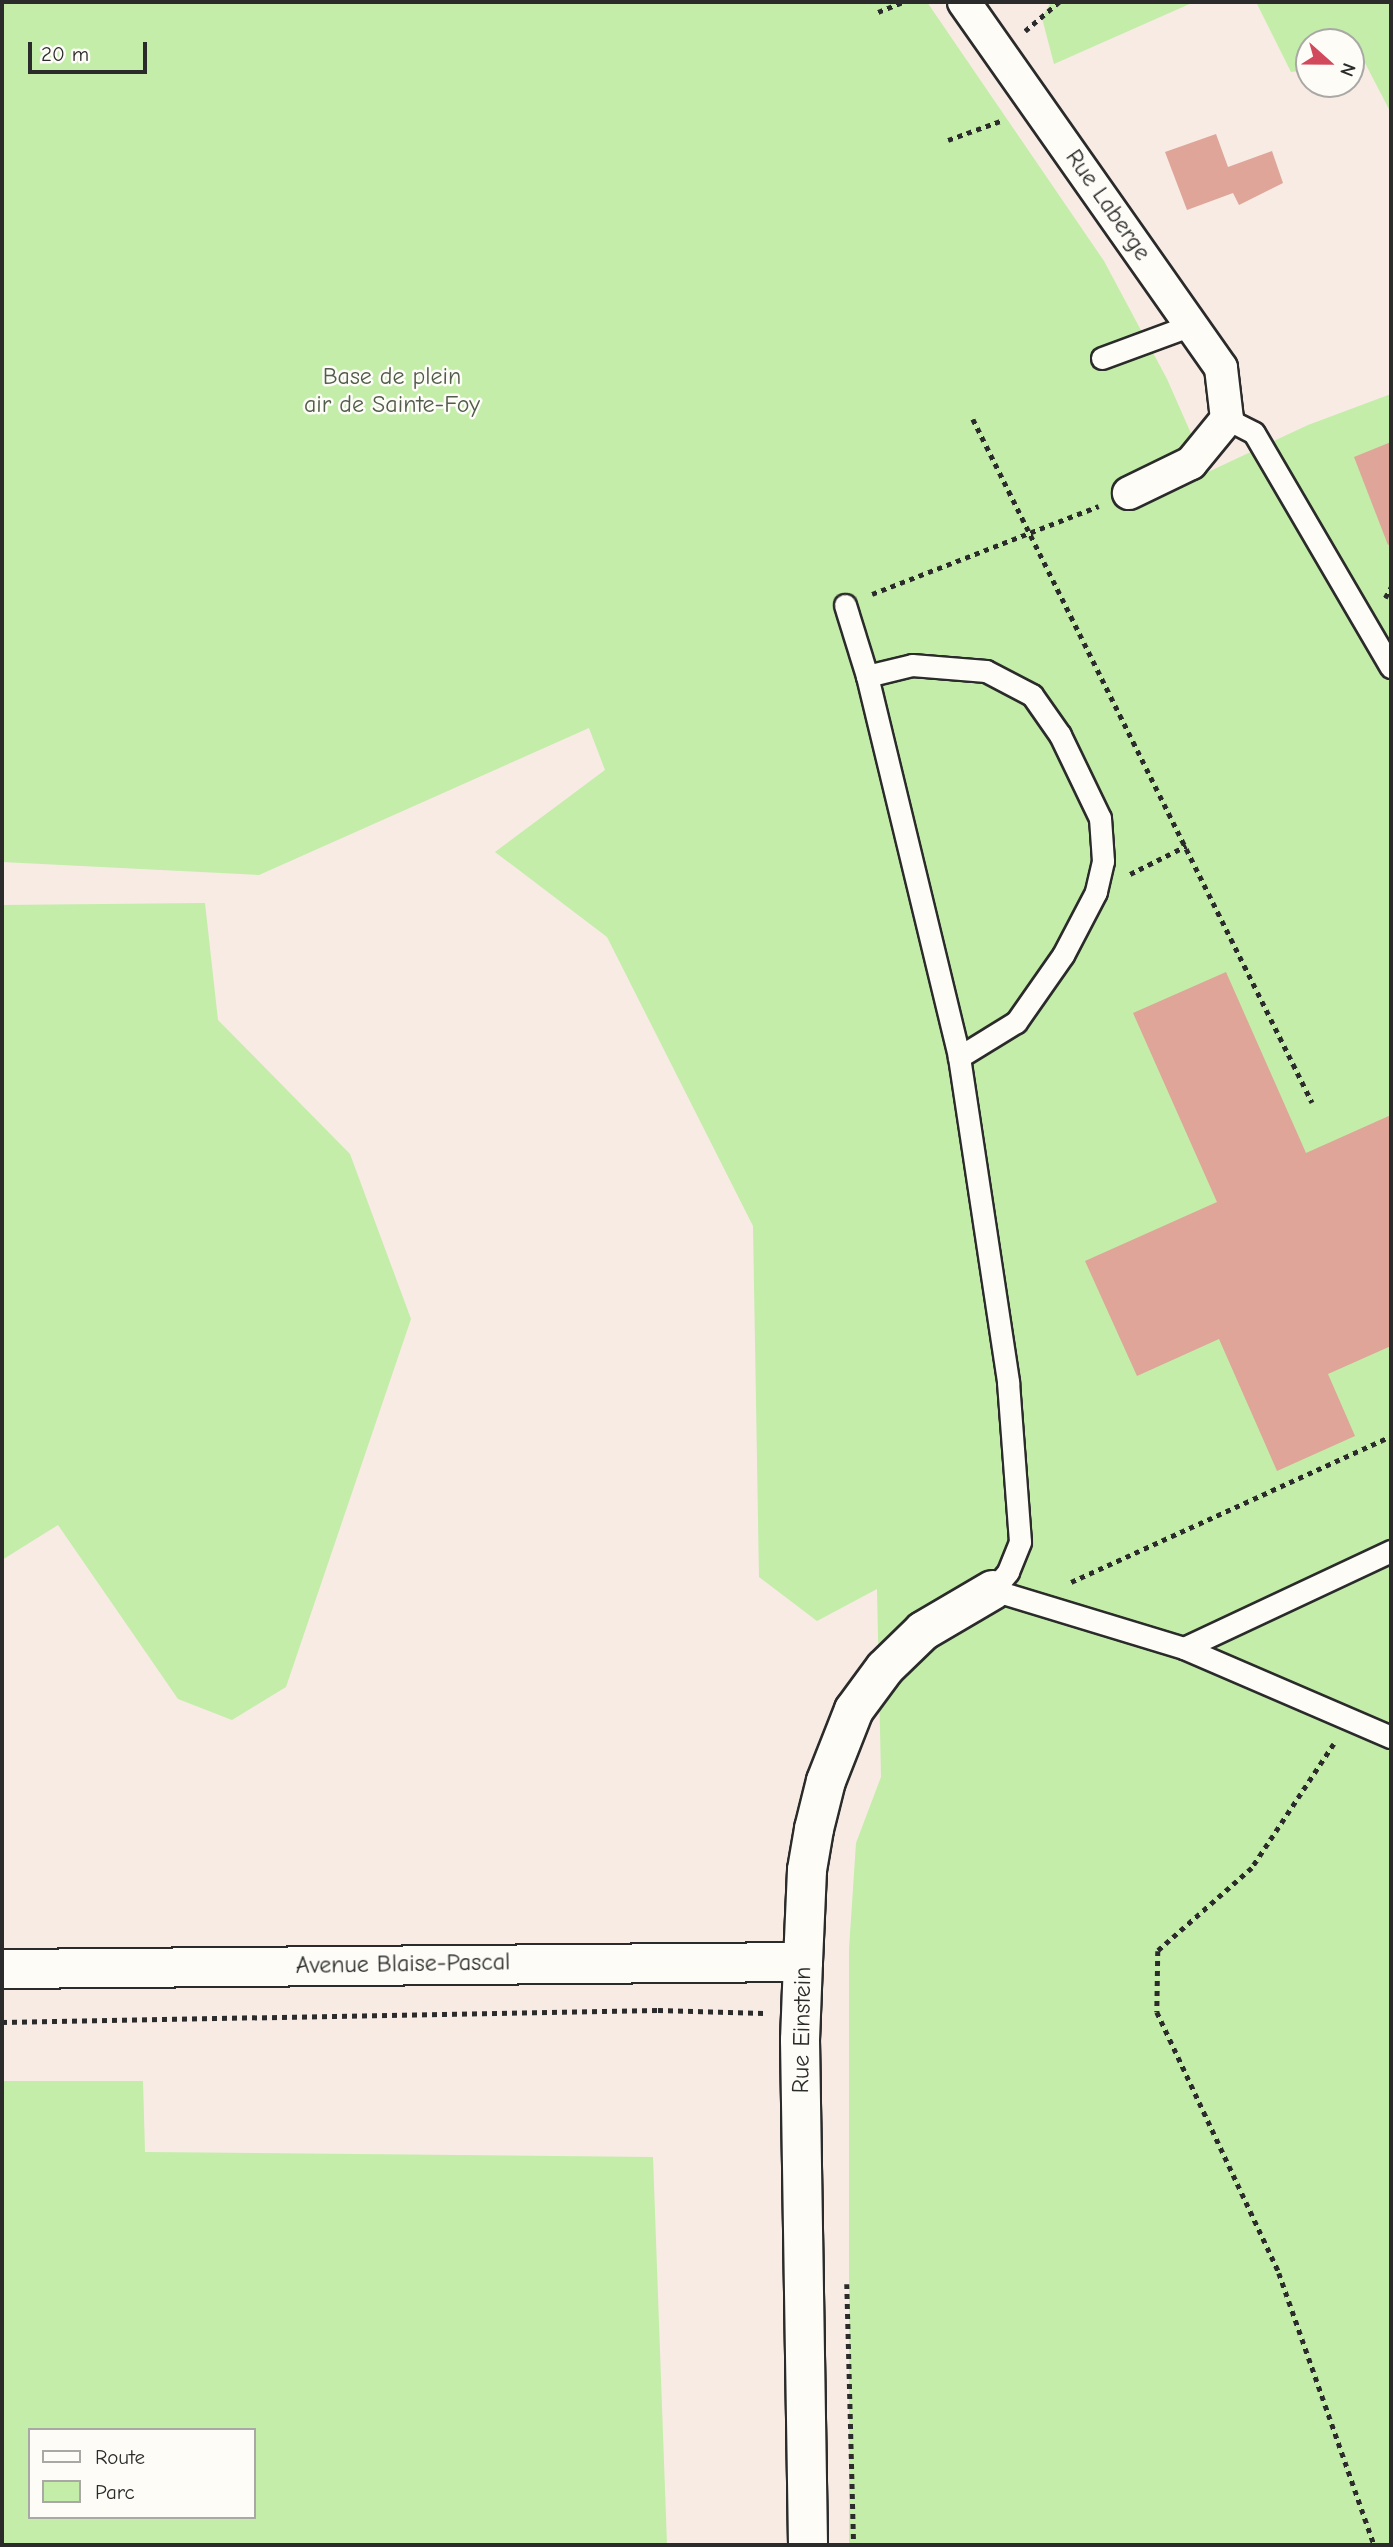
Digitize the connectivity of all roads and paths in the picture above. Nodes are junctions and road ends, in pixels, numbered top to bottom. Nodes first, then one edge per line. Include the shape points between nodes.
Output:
1 (903, 2) edge
2 (964, 2) edge
3 (877, 12) dead end
4 (1038, 106) junction
5 (948, 141) dead end
6 (1191, 325) junction
7 (1102, 358) dead end
8 (973, 419) dead end
9 (1227, 419) junction
10 (1129, 493) joint
11 (1031, 533) junction
12 (845, 605) joint
13 (1391, 667) edge
14 (867, 676) junction
15 (1186, 846) junction
16 (1096, 892) junction
17 (959, 1058) junction
18 (1312, 1102) dead end
19 (1391, 1436) edge
20 (1391, 1551) edge
21 (1059, 1583) dead end
22 (993, 1590) junction
23 (1184, 1648) junction
24 (1352, 1717) junction
25 (1391, 1737) edge
26 (803, 1962) junction
27 (2, 1969) edge
28 (726, 2012) dead end
29 (2, 2022) edge
30 (846, 2273) dead end
31 (808, 2545) edge
32 (854, 2545) edge
33 (1374, 2545) edge

1 - 3 path
2 - 4 street, Rue Laberge
4 - 5 path
4 - 6 street, Rue Laberge
6 - 7 lane
6 - 9 street, Rue Laberge via 1221,368
8 - 11 path
9 - 10 street via 1191,463
9 - 13 lane via 1254,433
10 - 11 path
11 - 12 path
11 - 15 path
12 - 14 lane
14 - 16 lane via 912,665 986,671 1032,695 1060,735 1100,818 1103,861
14 - 17 lane via 891,791
15 - 16 path
15 - 18 path
16 - 17 lane via 1063,955 1016,1022
17 - 22 lane via 1008,1382 1020,1512 1020,1542 1008,1572
19 - 21 path via 1072,1582
20 - 23 lane
22 - 23 lane
22 - 26 street, Rue Einstein via 923,1630 885,1668 854,1710 826,1781 814,1829
23 - 24 lane
24 - 25 lane
24 - 33 path via 1252,1868 1158,1951 1157,2012 1279,2273
26 - 27 street, Avenue Blaise-Pascal
26 - 31 street, Rue Einstein via 800,2040
28 - 29 path
30 - 32 path

